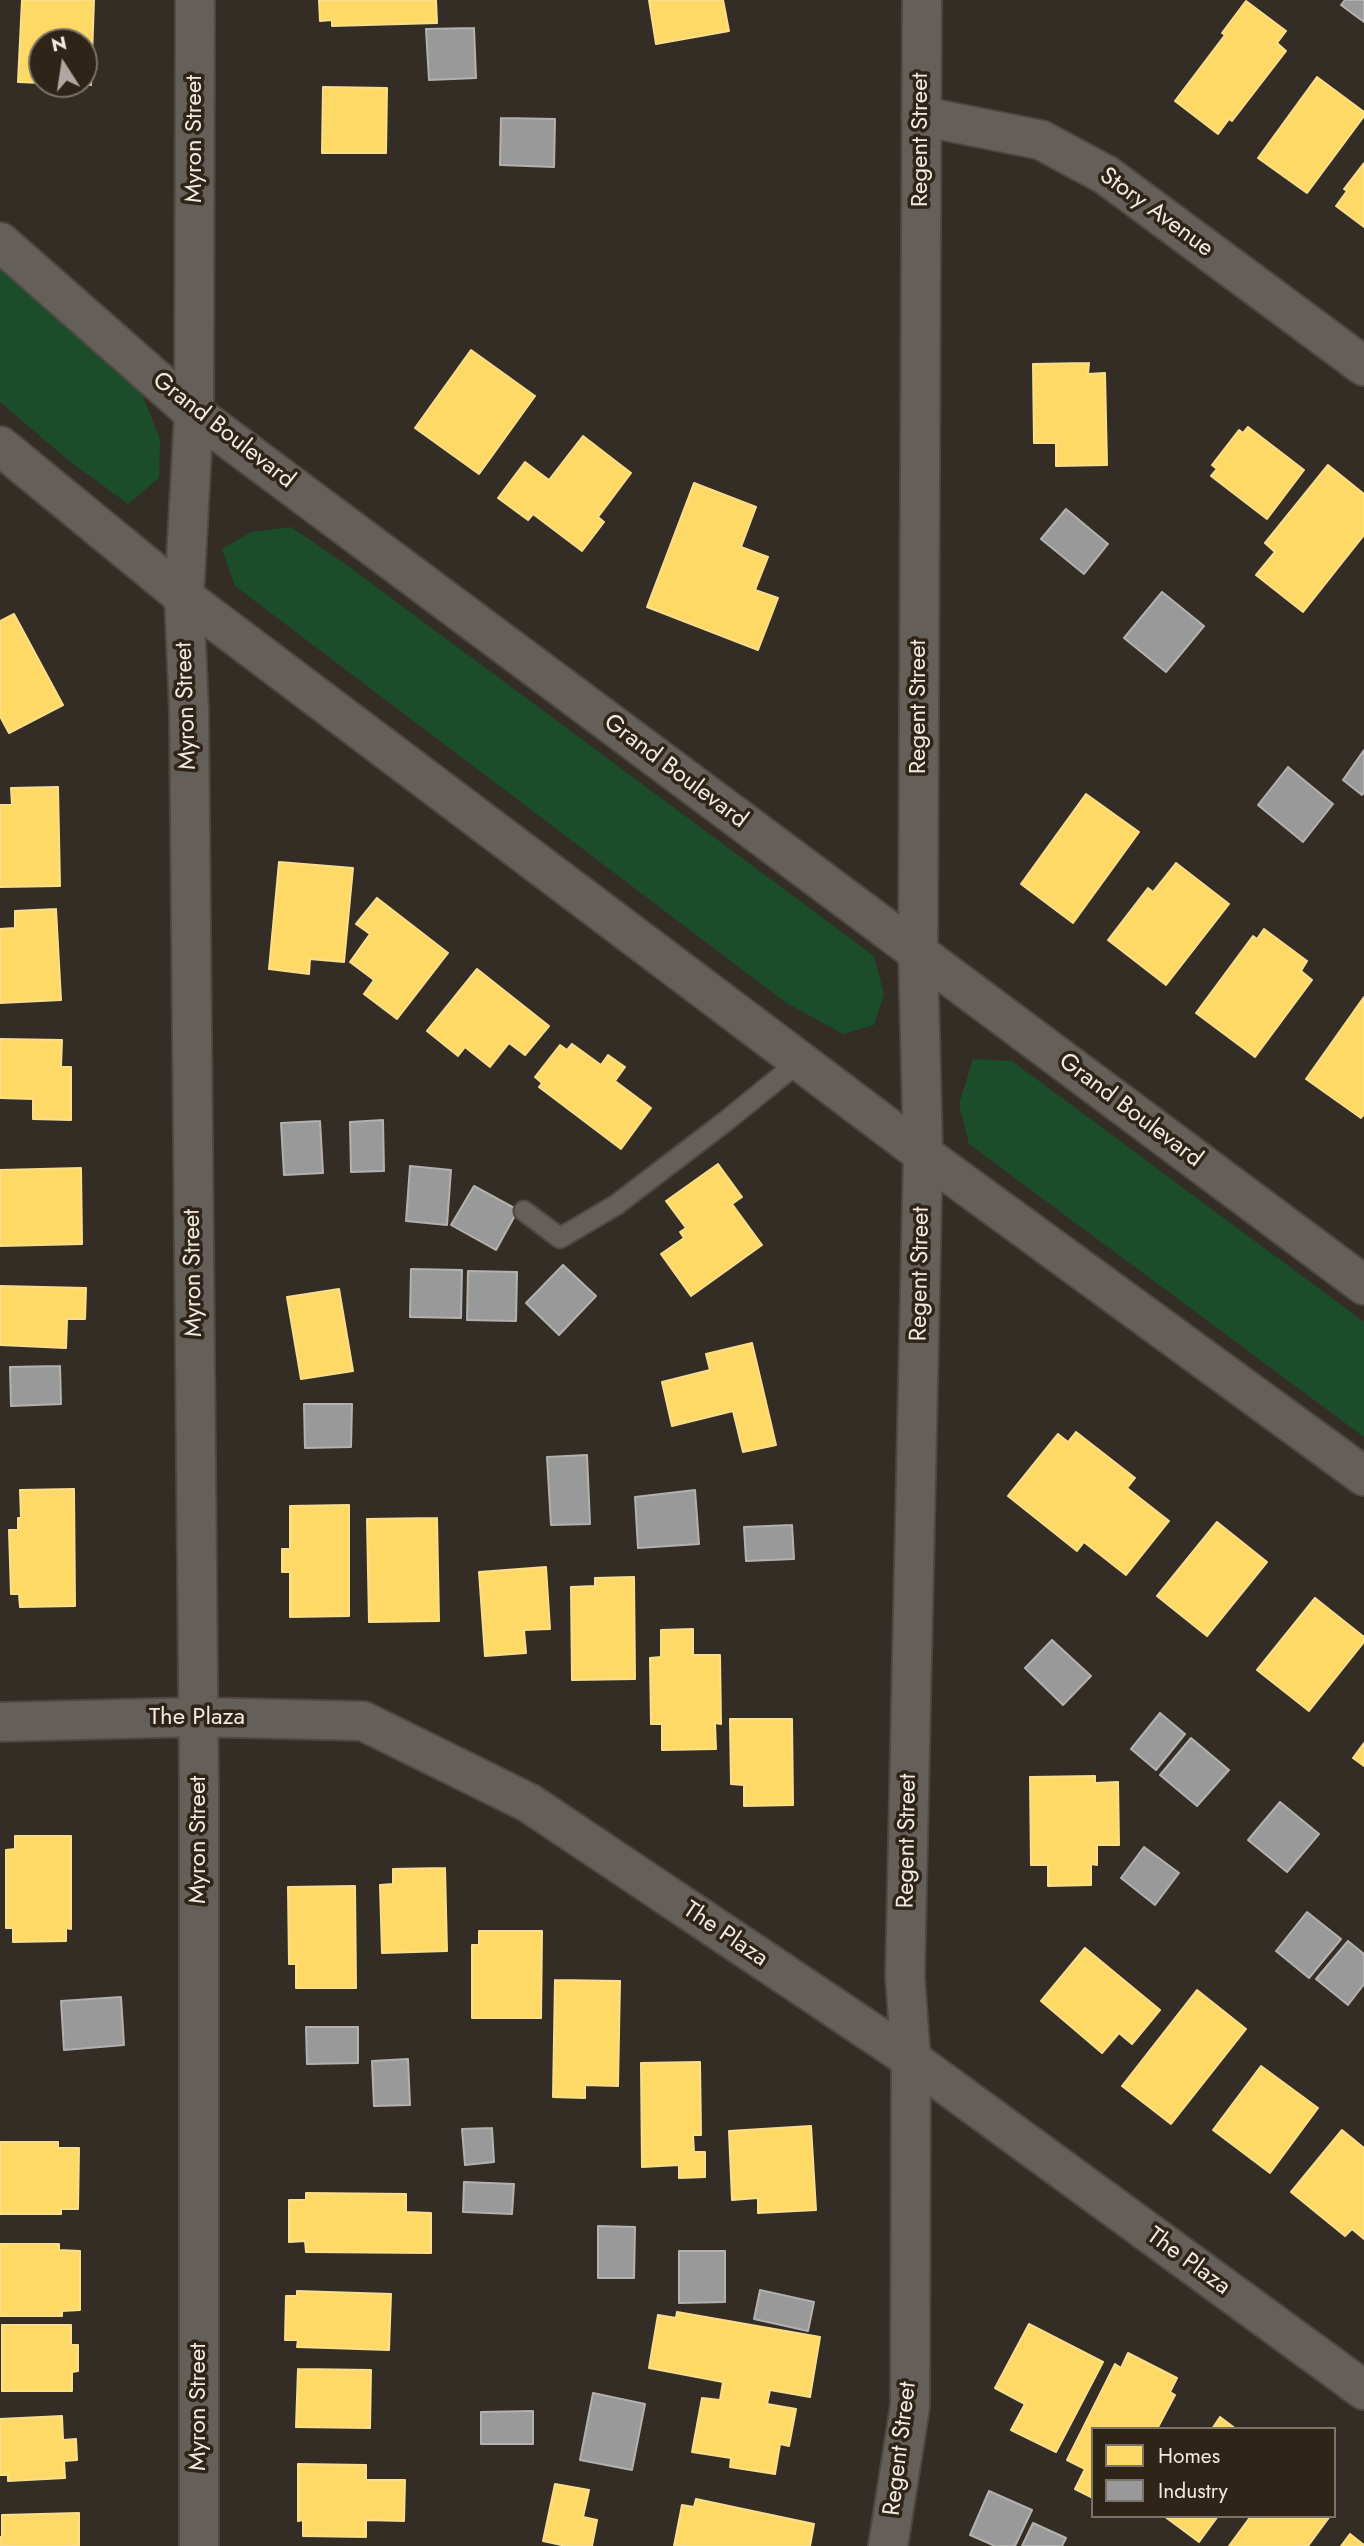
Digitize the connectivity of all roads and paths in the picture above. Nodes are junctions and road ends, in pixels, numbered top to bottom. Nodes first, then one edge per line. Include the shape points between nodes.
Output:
1 (195, 0) edge
2 (922, 0) edge
3 (921, 116) junction
4 (0, 242) edge
5 (1364, 366) edge
6 (194, 413) junction
7 (0, 446) edge
8 (184, 597) junction
9 (918, 953) junction
10 (800, 1061) junction
11 (923, 1154) junction
12 (524, 1210) dead end
13 (1364, 1285) edge
14 (1364, 1476) edge
15 (198, 1717) junction
16 (0, 1722) edge
17 (911, 2059) junction
18 (1364, 2390) edge
19 (199, 2546) edge
20 (888, 2546) edge

1 - 6 street, Myron Street
2 - 3 street, Regent Street
3 - 5 street, Story Avenue via 1041,140 1106,175
3 - 9 street, Regent Street
4 - 6 street, Grand Boulevard
6 - 8 street, Myron Street
6 - 9 street, Grand Boulevard
7 - 8 street
8 - 10 street
8 - 15 street, Myron Street
9 - 11 street, Regent Street
9 - 13 street, Grand Boulevard
10 - 11 street
10 - 12 lane via 616,1205 561,1238
11 - 14 street
11 - 17 street, Regent Street via 905,1964
15 - 16 street, The Plaza
15 - 17 street, The Plaza via 363,1721 529,1803
15 - 19 street, Myron Street
17 - 18 street, The Plaza
17 - 20 street, Regent Street via 910,2406

